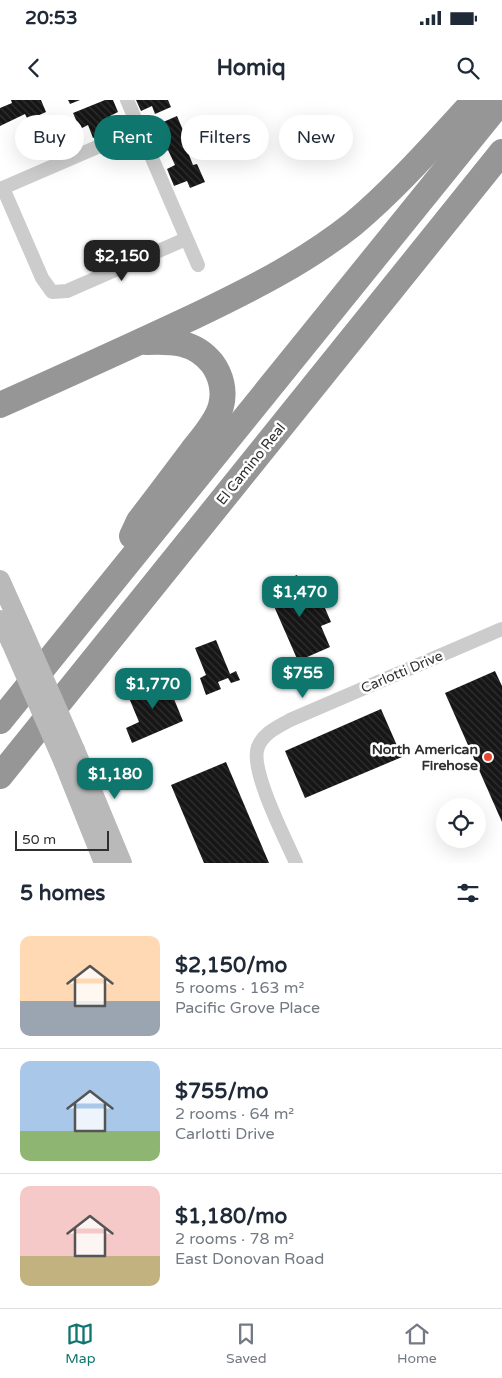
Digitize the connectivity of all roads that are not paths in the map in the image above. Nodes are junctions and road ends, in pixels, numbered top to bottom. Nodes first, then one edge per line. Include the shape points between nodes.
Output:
1 (127, 100) edge
2 (475, 100) edge
3 (502, 100) edge
4 (133, 115) edge
5 (94, 149) edge
6 (502, 152) edge
7 (152, 160) edge
8 (2, 189) edge
9 (186, 239) junction
10 (198, 265) dead end
11 (141, 342) junction
12 (0, 405) edge
13 (0, 580) edge
14 (95, 602) junction
15 (0, 620) edge
16 (502, 629) edge
17 (16, 635) junction
18 (0, 721) edge
19 (70, 757) junction
20 (0, 776) edge
21 (104, 863) edge
22 (122, 863) edge
23 (296, 863) edge

1 - 4 street
2 - 11 highway via 398,182 353,224 305,259
3 - 14 highway
5 - 8 street
6 - 20 highway, El Camino Real
7 - 9 street
8 - 9 street via 42,278 52,292 67,291
9 - 10 street
11 - 12 highway
11 - 14 highway via 172,341 190,345 206,356 216,369 222,386 221,407 139,521
13 - 17 main road
14 - 18 highway
15 - 17 main road
16 - 23 street, Carlotti Drive via 290,720 266,734 258,747 256,762
17 - 19 main road, bridge
19 - 21 main road
19 - 22 main road

